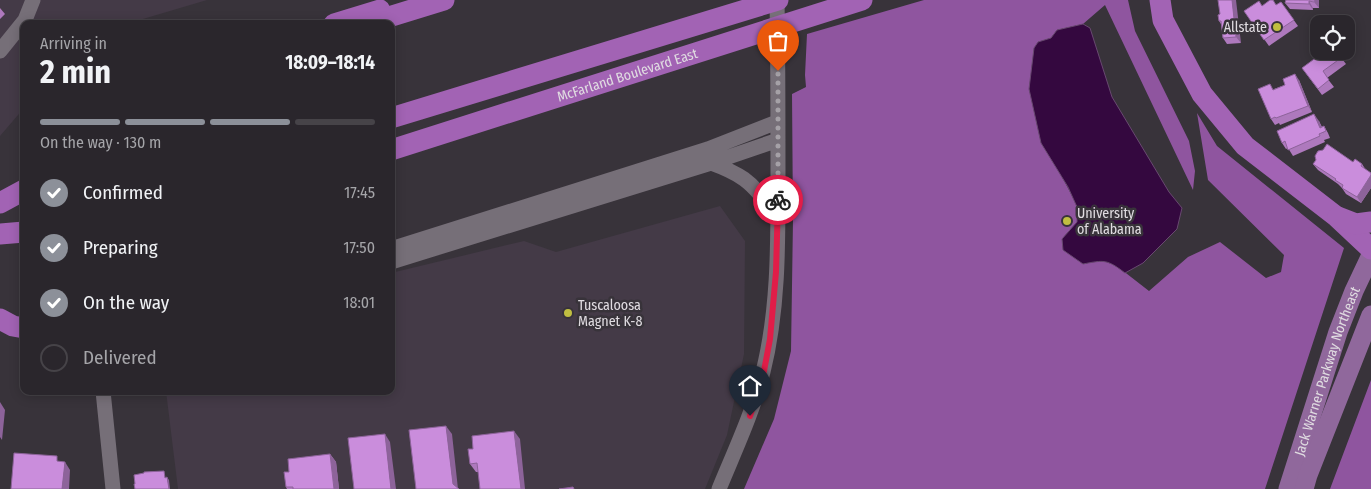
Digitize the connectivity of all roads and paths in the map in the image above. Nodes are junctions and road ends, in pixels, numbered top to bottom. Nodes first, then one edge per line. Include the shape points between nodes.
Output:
1 (411, 0) edge
2 (444, 0) edge
3 (777, 0) edge
4 (862, 0) edge
5 (1160, 0) edge
6 (30, 1) edge
7 (24, 20) edge
8 (347, 20) edge
9 (379, 20) edge
10 (20, 25) edge
11 (0, 51) edge
12 (395, 117) edge
13 (777, 122) junction
14 (778, 140) junction
15 (395, 149) edge
16 (711, 162) junction
17 (20, 192) edge
18 (0, 203) edge
19 (20, 206) edge
20 (0, 208) edge
21 (1337, 217) junction
22 (778, 219) junction
23 (1371, 222) edge
24 (20, 232) edge
25 (0, 234) edge
26 (395, 248) edge
27 (1371, 249) edge
28 (1371, 255) edge
29 (395, 261) edge
30 (1371, 315) edge
31 (0, 319) edge
32 (20, 327) edge
33 (103, 395) edge
34 (1303, 476) edge
35 (113, 489) edge
36 (719, 489) edge
37 (1288, 489) edge

1 - 8 highway
2 - 9 highway
3 - 12 highway, McFarland Boulevard East
3 - 13 street
4 - 15 highway, McFarland Boulevard East
5 - 21 highway via 1163,20 1202,94 1245,146
6 - 7 street
10 - 11 street
13 - 14 street
13 - 26 street via 708,149
14 - 16 street
14 - 22 street
16 - 22 street via 744,179
16 - 29 street
17 - 18 highway
19 - 20 highway
21 - 23 highway via 1356,224
21 - 27 highway
22 - 36 street via 773,316 764,371 752,410
24 - 25 highway
28 - 34 main road, Jack Warner Parkway Northeast via 1338,332
30 - 34 main road, Jack Warner Parkway Northeast
31 - 32 highway
33 - 35 street
34 - 37 main road, Jack Warner Parkway Northeast

